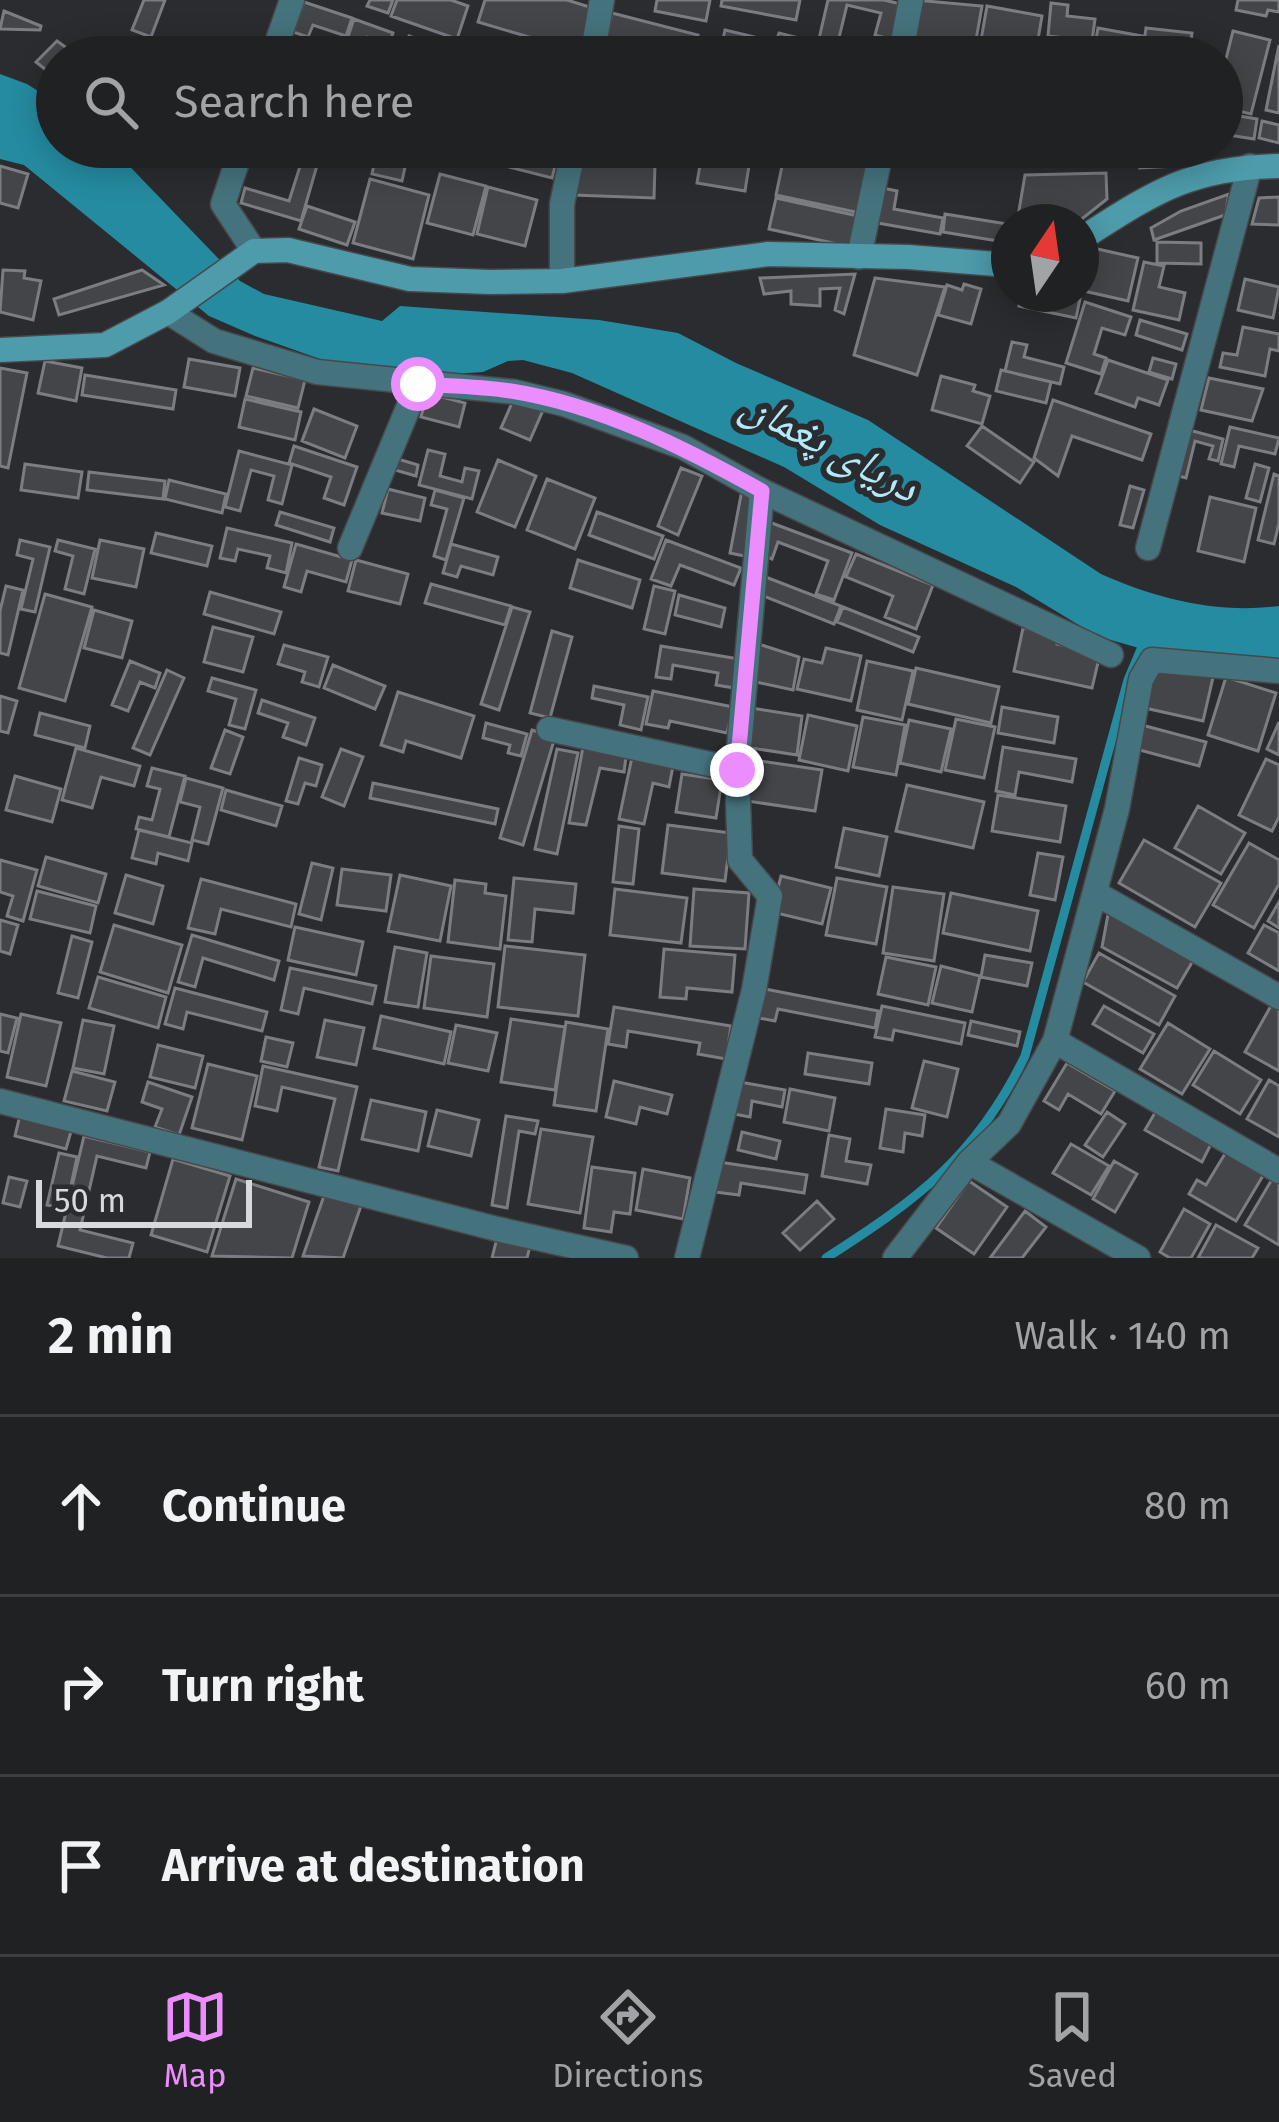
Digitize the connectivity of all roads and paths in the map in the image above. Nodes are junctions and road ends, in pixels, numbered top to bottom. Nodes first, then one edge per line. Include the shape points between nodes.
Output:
1 (292, 0) edge
2 (602, 0) edge
3 (911, 0) edge
4 (279, 36) edge
5 (596, 36) edge
6 (904, 36) edge
7 (1250, 166) junction
8 (1279, 166) edge
9 (1243, 167) edge
10 (235, 168) edge
11 (570, 168) edge
12 (877, 168) edge
13 (1240, 168) edge
14 (1099, 227) edge
15 (254, 251) junction
16 (859, 257) junction
17 (991, 264) edge
18 (562, 281) junction
19 (173, 308) junction
20 (0, 350) edge
21 (418, 384) junction
22 (762, 491) junction
23 (350, 548) dead end
24 (1148, 548) dead end
25 (1111, 655) dead end
26 (1279, 671) edge
27 (549, 730) dead end
28 (737, 770) junction
29 (1094, 893) junction
30 (1279, 998) edge
31 (1054, 1041) junction
32 (0, 1101) edge
33 (969, 1162) junction
34 (1279, 1171) edge
35 (626, 1258) edge
36 (687, 1258) edge
37 (895, 1258) edge
38 (1138, 1258) edge

1 - 4 street
2 - 5 street
3 - 6 street
7 - 8 street
7 - 9 street
7 - 24 street
10 - 15 street via 223,203
11 - 18 street
12 - 16 street
13 - 14 street via 1174,182
15 - 18 street via 288,250 410,279
15 - 19 street
16 - 17 street
16 - 18 street via 768,254
19 - 20 street via 105,345
19 - 21 street via 214,341 317,372
21 - 22 street via 564,404 683,447
21 - 23 street
22 - 25 street
22 - 28 street
26 - 29 street via 1152,660
27 - 28 street
28 - 36 street via 740,860 770,896
29 - 30 street
29 - 31 street
31 - 33 street via 1009,1124
31 - 34 street
32 - 35 street
33 - 37 street
33 - 38 street

